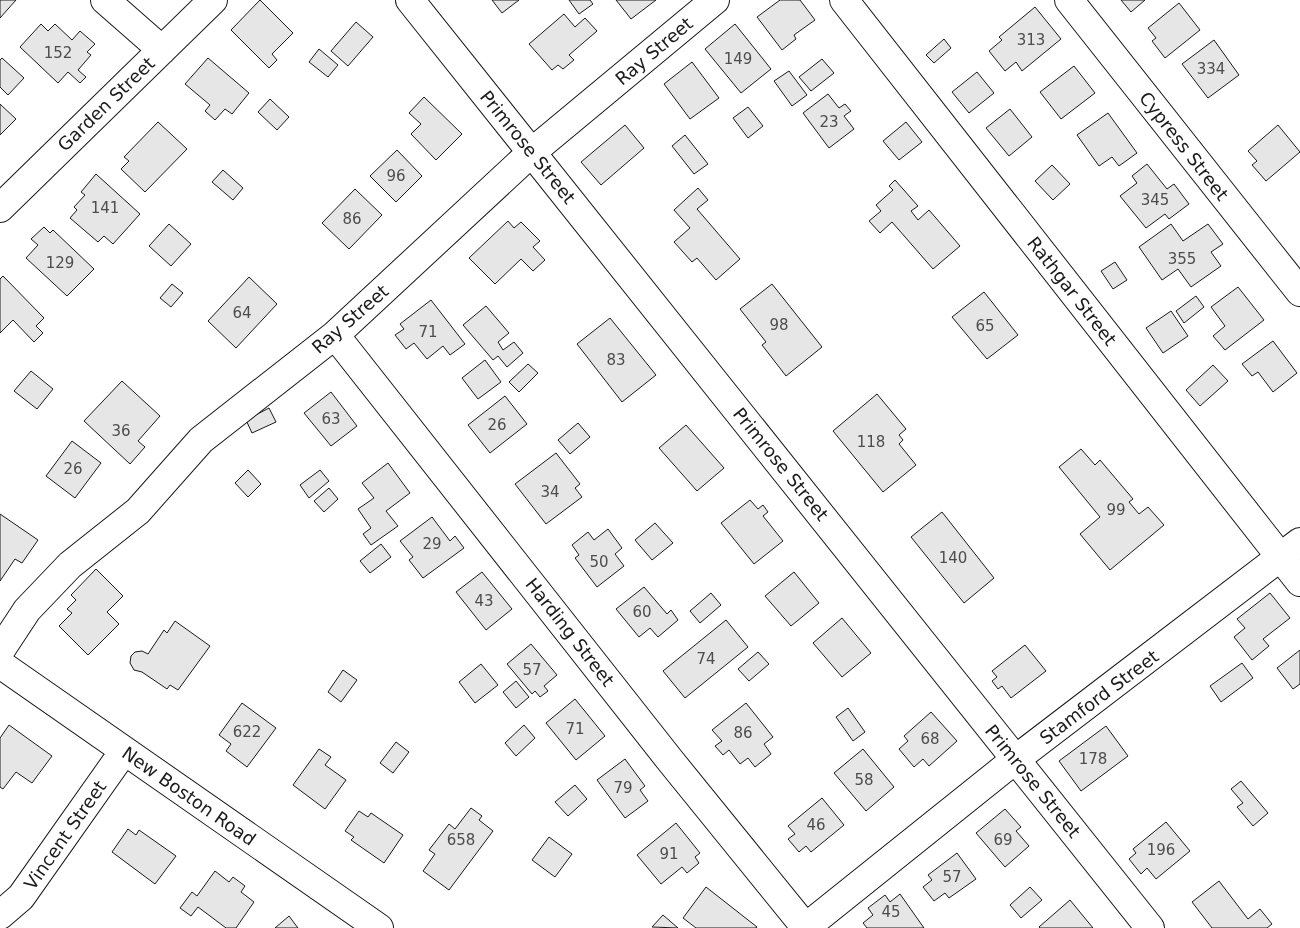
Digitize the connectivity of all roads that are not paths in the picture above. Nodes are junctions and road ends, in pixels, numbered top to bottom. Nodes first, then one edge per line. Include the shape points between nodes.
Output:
1 (105, 0) edge
2 (213, 0) edge
3 (410, 0) edge
4 (715, 0) edge
5 (844, 0) edge
6 (1069, 0) edge
7 (162, 50) junction
8 (532, 152) junction
9 (0, 208) edge
10 (1300, 292) edge
11 (335, 335) junction
12 (1291, 550) edge
13 (1300, 582) edge
14 (0, 651) edge
15 (0, 664) edge
16 (124, 751) junction
17 (1016, 759) junction
18 (0, 915) edge
19 (379, 928) edge
20 (806, 928) edge
21 (1150, 928) edge

1 - 7 street
2 - 7 street, Garden Street
3 - 8 street, Primrose Street
4 - 8 street, Ray Street
5 - 12 street, Rathgar Street
6 - 10 street, Cypress Street
7 - 9 street, Garden Street
8 - 11 street, Ray Street
8 - 17 street, Primrose Street
11 - 14 street, Ray Street via 201,440 138,512 64,572 27,610
11 - 20 street, Harding Street
12 - 13 street, Rathgar Street
12 - 17 street, Stamford Street
15 - 16 street, New Boston Road
16 - 18 street, Vincent Street via 21,897
16 - 19 street, New Boston Road
17 - 20 street, Stamford Street
17 - 21 street, Primrose Street

